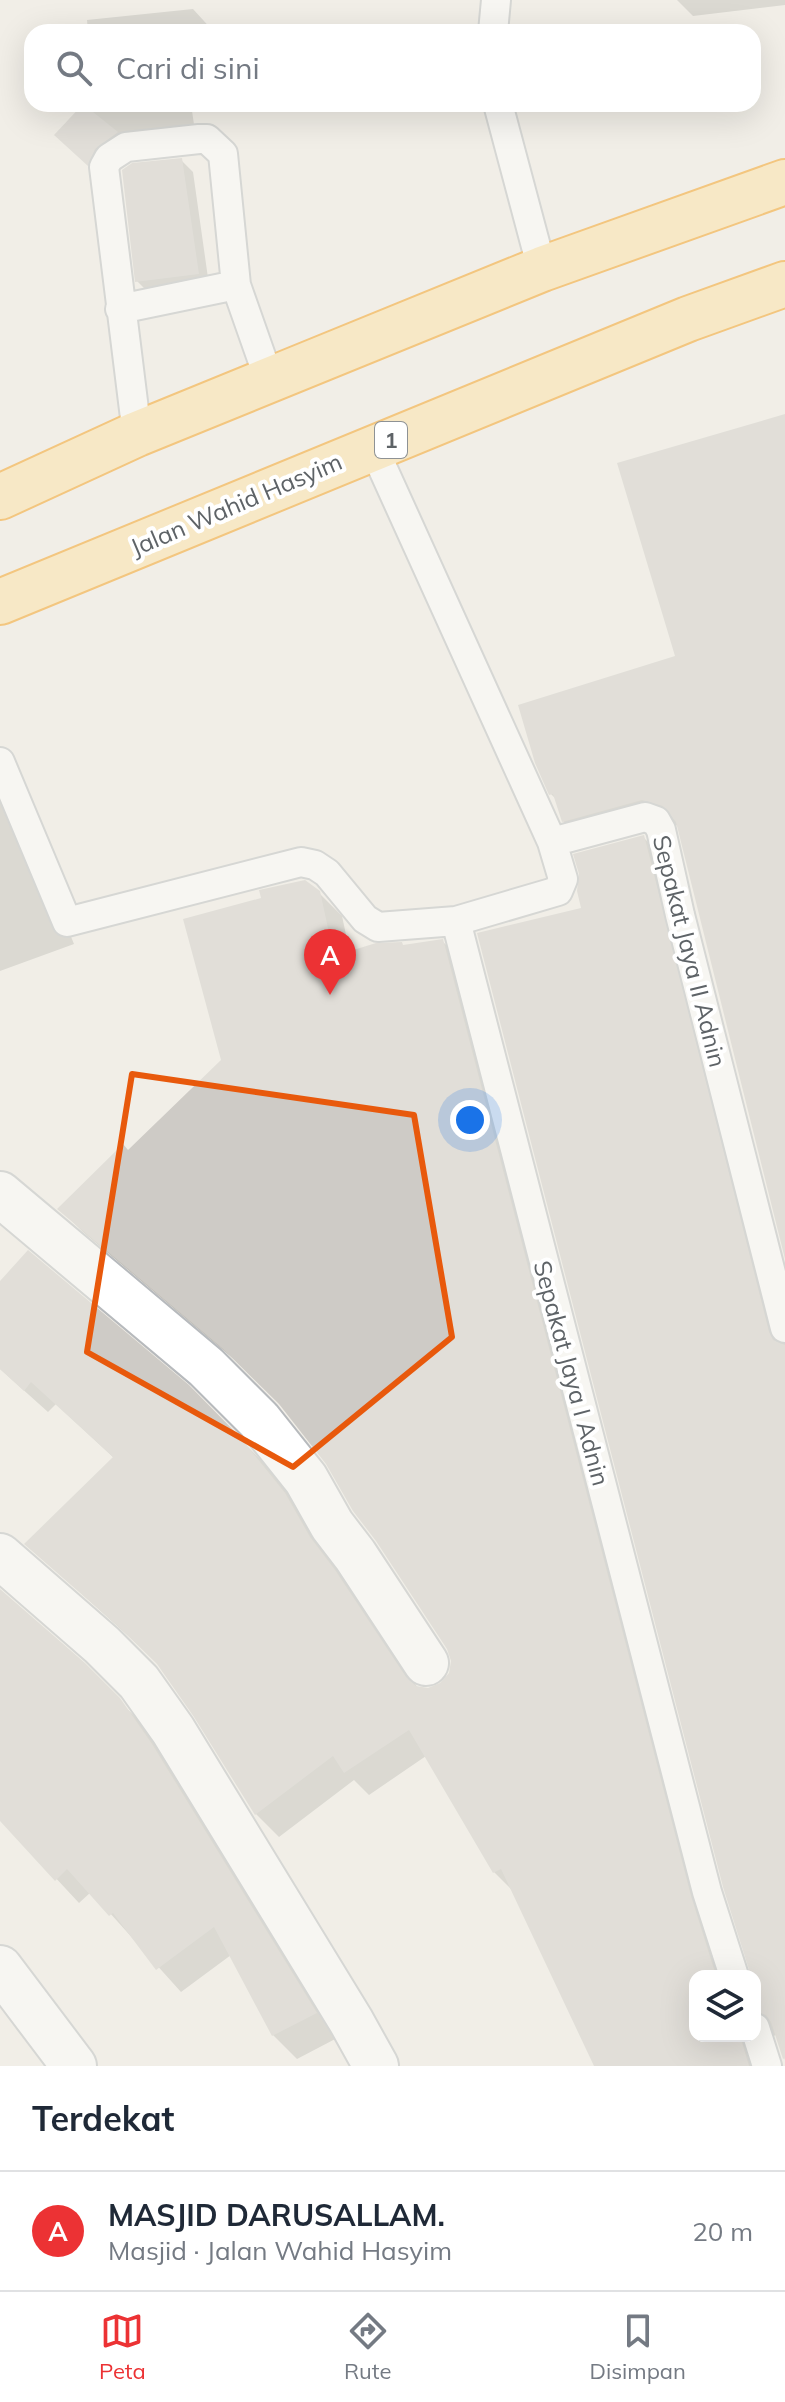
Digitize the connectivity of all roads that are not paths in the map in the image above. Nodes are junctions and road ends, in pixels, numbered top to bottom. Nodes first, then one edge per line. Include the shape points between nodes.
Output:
1 (496, 0) edge
2 (494, 24) edge
3 (500, 112) edge
4 (785, 182) edge
5 (542, 269) junction
6 (785, 284) edge
7 (236, 285) junction
8 (120, 309) junction
9 (269, 379) junction
10 (137, 434) junction
11 (373, 447) junction
12 (0, 497) edge
13 (0, 602) edge
14 (0, 762) edge
15 (552, 842) junction
16 (456, 921) junction
17 (0, 1194) edge
18 (785, 1328) edge
19 (0, 1556) edge
20 (426, 1663) dead end
21 (0, 1968) edge
22 (732, 1970) edge
23 (759, 2042) edge
24 (74, 2066) edge
25 (376, 2066) edge
26 (767, 2066) edge

1 - 2 lane
3 - 5 lane
4 - 5 highway
5 - 9 highway
6 - 11 highway, Jalan Wahid Hasyim / 1
7 - 8 lane
7 - 8 lane via 223,154 207,139 126,147 104,167
7 - 9 lane
8 - 10 lane
9 - 10 highway
10 - 12 highway
11 - 13 highway, Jalan Wahid Hasyim / 1
11 - 15 lane
14 - 16 lane via 67,922 301,862 327,873 378,927
15 - 16 lane via 563,879 558,891
15 - 18 lane, Sepakat Jaya II Adnin via 645,817 661,830
16 - 22 lane, Sepakat Jaya I Adnin via 703,1876
17 - 20 street via 206,1367 259,1420 306,1479
19 - 25 street via 139,1682
21 - 24 street
23 - 26 lane

